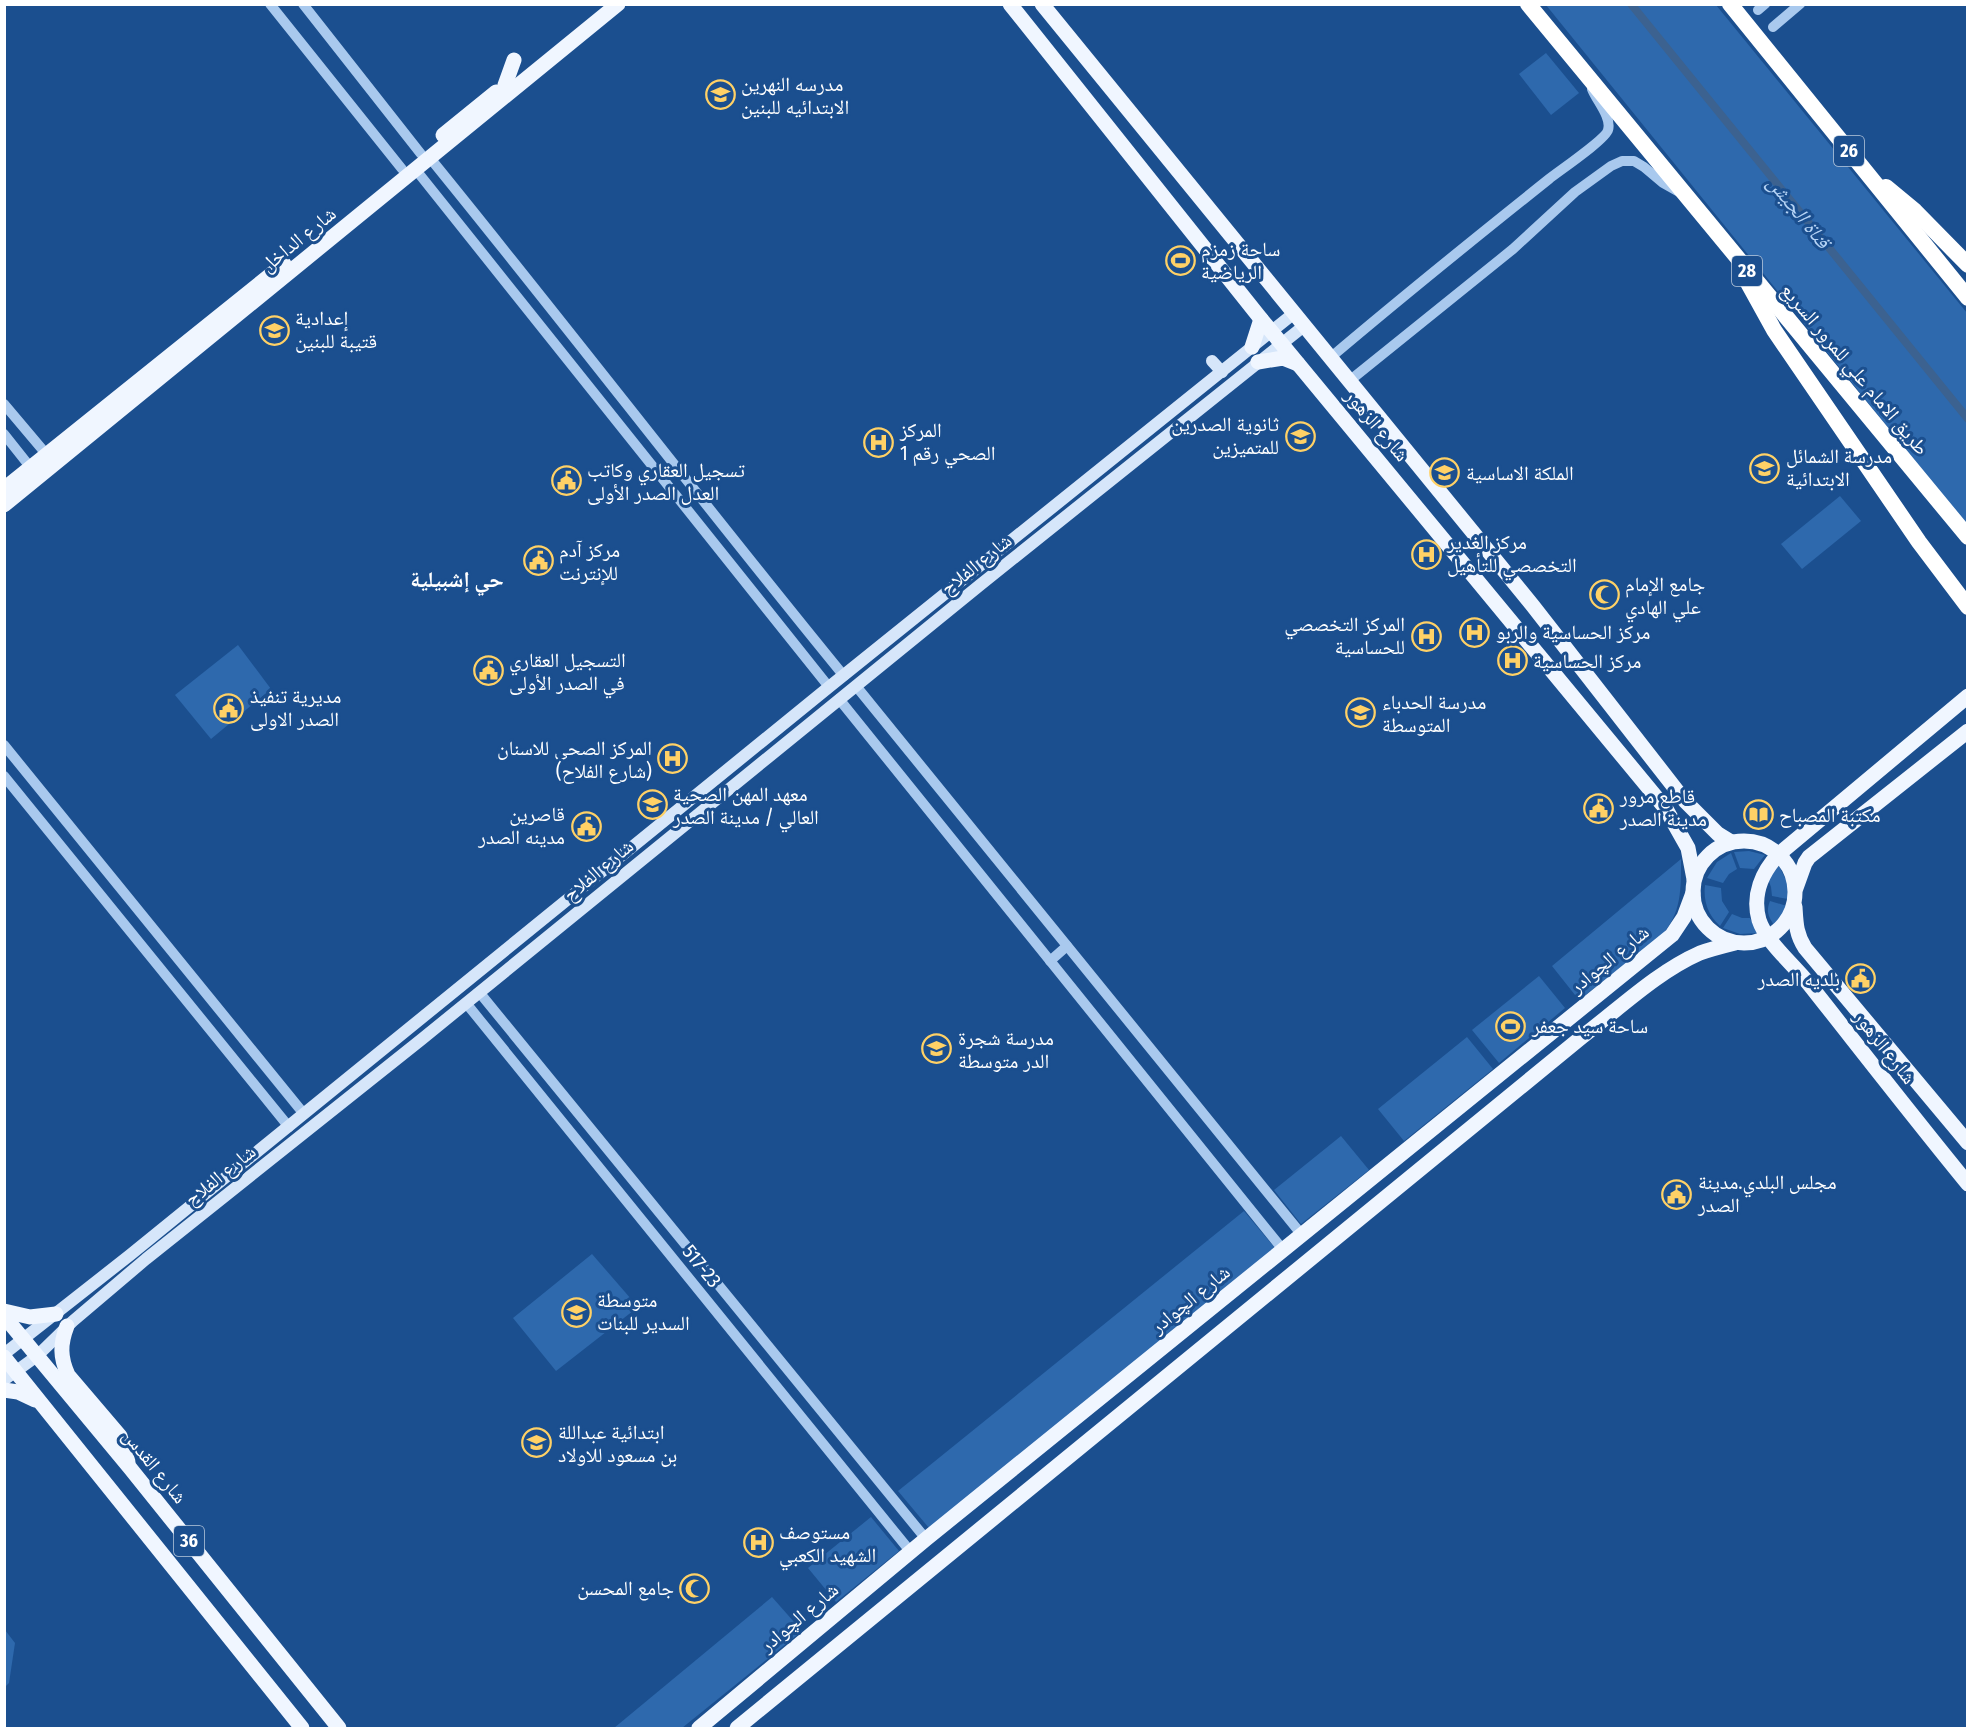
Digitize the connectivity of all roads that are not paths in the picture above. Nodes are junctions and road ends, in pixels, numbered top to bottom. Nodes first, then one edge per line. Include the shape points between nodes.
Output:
1 (270, 4) edge
2 (303, 4) edge
3 (603, 4) edge
4 (618, 4) edge
5 (1010, 4) edge
6 (1042, 4) edge
7 (1528, 4) edge
8 (1730, 4) edge
9 (1800, 4) edge
10 (1773, 27) dead end
11 (514, 60) dead end
12 (1587, 77) junction
13 (505, 85) junction
14 (426, 156) junction
15 (1862, 168) junction
16 (409, 170) junction
17 (1686, 196) junction
18 (1730, 251) junction
19 (1968, 265) edge
20 (1968, 298) edge
21 (1293, 314) junction
22 (1261, 319) junction
23 (1304, 326) junction
24 (1276, 337) junction
25 (1255, 354) junction
26 (1330, 358) junction
27 (1212, 361) dead end
28 (1299, 365) junction
29 (1222, 372) junction
30 (1348, 382) junction
31 (4, 404) edge
32 (4, 434) edge
33 (47, 455) junction
34 (31, 468) junction
35 (4, 489) edge
36 (4, 505) edge
37 (707, 505) junction
38 (694, 515) junction
39 (1968, 537) edge
40 (1968, 607) edge
41 (844, 676) junction
42 (856, 686) junction
43 (829, 687) junction
44 (1968, 696) edge
45 (839, 699) junction
46 (1968, 731) edge
47 (4, 745) edge
48 (4, 776) edge
49 (1731, 842) junction
50 (91, 852) junction
51 (1779, 854) junction
52 (76, 864) junction
53 (1693, 886) junction
54 (1796, 895) junction
55 (1768, 938) junction
56 (1735, 943) junction
57 (1067, 946) junction
58 (1050, 961) junction
59 (479, 992) junction
60 (466, 1003) junction
61 (1879, 1037) junction
62 (1860, 1051) junction
63 (304, 1114) junction
64 (289, 1126) junction
65 (1968, 1143) edge
66 (1968, 1184) edge
67 (1302, 1235) junction
68 (684, 1244) junction
69 (1284, 1251) junction
70 (670, 1255) junction
71 (4, 1313) edge
72 (56, 1314) junction
73 (67, 1326) junction
74 (22, 1339) junction
75 (4, 1355) edge
76 (37, 1356) junction
77 (10, 1376) edge
78 (4, 1390) edge
79 (40, 1403) junction
80 (130, 1468) junction
81 (926, 1539) junction
82 (910, 1551) junction
83 (234, 1597) junction
84 (209, 1611) junction
85 (302, 1728) edge
86 (339, 1728) edge
87 (699, 1728) edge
88 (737, 1728) edge

1 - 16 street
2 - 14 street
3 - 13 main road, شارع الداخل
4 - 14 main road, شارع الداخل
5 - 22 main road, شارع الزهور
6 - 21 main road, شارع الزهور
7 - 12 highway, طريق الامام علي للمرور السريع / 28
8 - 15 highway, 26
9 - 10 street
11 - 13 main road
12 - 17 highway, طريق الامام علي للمرور السريع / 28
12 - 26 street via 1609,123 1604,137
13 - 14 main road, شارع الداخل
14 - 16 main road, شارع الداخل
14 - 37 street
15 - 19 highway via 1905,201
15 - 20 highway, 26
16 - 33 main road, شارع الداخل
16 - 36 main road, شارع الداخل
16 - 38 street
17 - 18 highway, طريق الامام علي للمرور السريع / 28
17 - 30 street via 1634,161 1611,166
18 - 39 highway, طريق الامام علي للمرور السريع / 28
18 - 40 highway via 1774,330 1918,542
21 - 23 main road, شارع الزهور
21 - 24 main road, شارع الفلاح
22 - 24 main road, شارع الزهور
22 - 25 main road
23 - 24 main road, شارع الفلاح
23 - 26 main road, شارع الزهور
24 - 25 main road, شارع الفلاح
24 - 28 main road, شارع الزهور
25 - 28 main road via 1283,357
25 - 29 main road, شارع الفلاح
25 - 42 main road, شارع الفلاح
26 - 30 main road, شارع الزهور
27 - 29 main road
28 - 53 main road, شارع الزهور via 1666,809 1688,848
29 - 41 main road, شارع الفلاح via 869,648
30 - 49 main road, شارع الزهور via 1533,606 1685,801
31 - 33 street
32 - 34 street
33 - 34 main road, شارع الداخل
34 - 35 main road, شارع الداخل
37 - 38 street
37 - 41 street
38 - 43 street
41 - 43 main road, شارع الفلاح
42 - 45 main road, شارع الفلاح
42 - 57 street
43 - 63 main road, شارع الفلاح
44 - 51 main road
45 - 58 street
45 - 59 main road, شارع الفلاح
46 - 54 main road via 1809,857
47 - 50 street
48 - 52 street
49 - 51 main road via 1765,845
49 - 53 main road, شارع الچوادر via 1708,856
50 - 52 street
50 - 63 street
51 - 54 main road via 1788,864
51 - 55 main road via 1764,872 1757,894 1758,917
52 - 64 street
53 - 56 main road, شارع الزهور via 1696,910 1705,925
53 - 67 main road, شارع الچوادر via 1684,917 1672,935
54 - 55 main road via 1790,916
54 - 61 main road, شارع الزهور via 1799,938
55 - 56 main road
55 - 62 main road, شارع الزهور
56 - 88 main road via 1689,959 1583,1036
57 - 58 street
57 - 67 street
58 - 69 street
59 - 60 main road, شارع الفلاح
59 - 68 street, 517-23
60 - 70 street, 517-23
60 - 73 main road, شارع الفلاح
61 - 62 main road
61 - 65 main road, شارع الزهور
62 - 66 main road, شارع الزهور
63 - 64 main road, شارع الفلاح
64 - 72 main road, شارع الفلاح
67 - 69 main road, شارع الچوادر
68 - 70 street
68 - 81 street, 517-23
69 - 81 main road, شارع الچوادر
70 - 82 street, 517-23
71 - 72 main road via 30,1317
71 - 74 main road, شارع القدس / 36
72 - 74 main road, شارع الفلاح
73 - 76 main road, شارع الفلاح
73 - 80 main road via 61,1346 62,1363 120,1436
74 - 75 main road, شارع الفلاح
74 - 76 main road, شارع القدس / 36
75 - 77 main road, 36
76 - 77 main road, شارع الفلاح
76 - 80 main road, شارع القدس / 36
77 - 79 main road, 36
78 - 79 main road
79 - 84 main road, 36
80 - 83 main road, شارع القدس / 36
81 - 82 main road, شارع الچوادر
82 - 87 main road, شارع الچوادر
83 - 84 main road
83 - 86 main road, شارع القدس / 36
84 - 85 main road, 36

